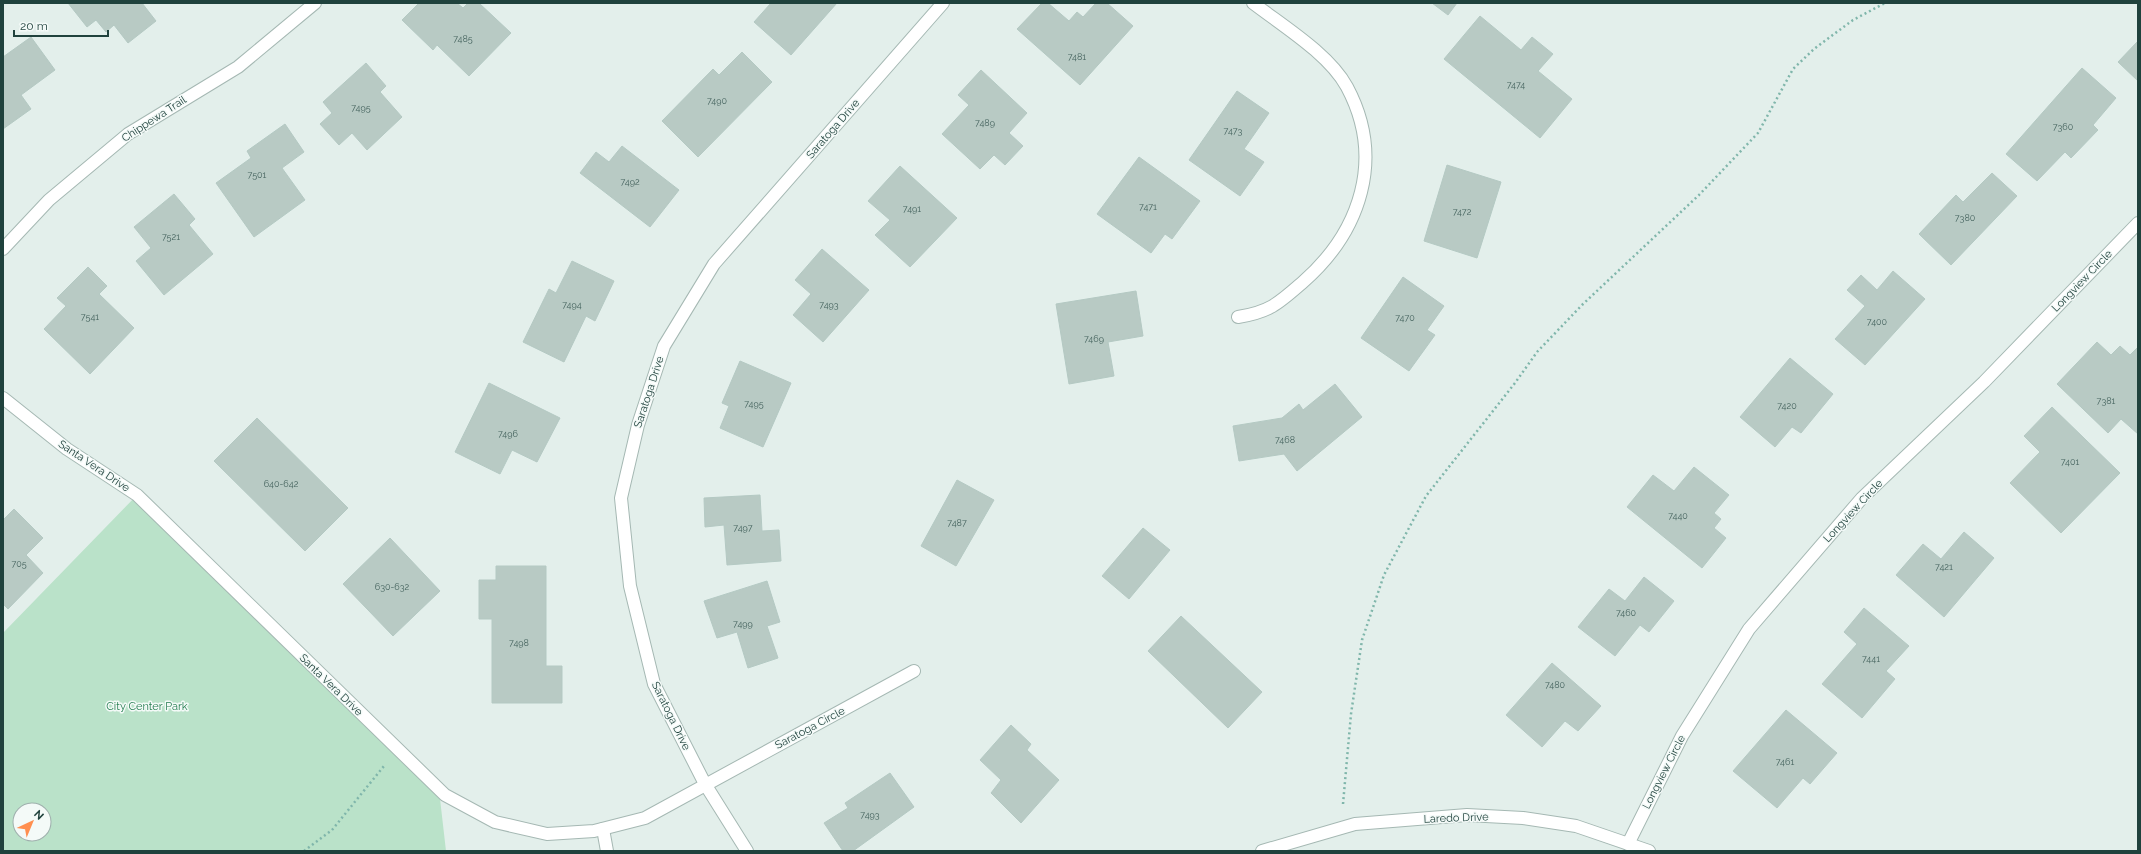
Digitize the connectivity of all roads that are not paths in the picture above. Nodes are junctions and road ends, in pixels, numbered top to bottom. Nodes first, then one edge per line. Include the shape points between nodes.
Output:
1 (315, 3) edge
2 (943, 3) edge
3 (1253, 3) edge
4 (2138, 223) edge
5 (3, 248) edge
6 (1238, 317) dead end
7 (3, 398) edge
8 (914, 671) dead end
9 (705, 784) junction
10 (603, 829) junction
11 (1628, 844) junction
12 (607, 851) edge
13 (747, 851) edge
14 (1262, 851) edge
15 (1649, 851) edge

1 - 5 street, Chippewa Trail via 238,67 128,134 49,200
2 - 9 street, Saratoga Drive via 714,264 664,346 638,425 621,498 630,586 654,684
3 - 6 street via 1331,63 1346,86 1359,114 1366,150 1358,205 1339,242 1326,260 1277,305 1258,314
4 - 11 street, Longview Circle via 1984,382 1862,498 1749,629 1682,736
7 - 10 street, Santa Vera Drive via 67,449 137,495 445,795 495,822 547,834 594,832
8 - 9 street, Saratoga Circle
9 - 10 street, Santa Vera Drive via 645,818
9 - 13 street, Saratoga Drive
10 - 12 street
11 - 14 street, Laredo Drive via 1576,826 1522,818 1467,815 1355,824
11 - 15 street, Laredo Drive

